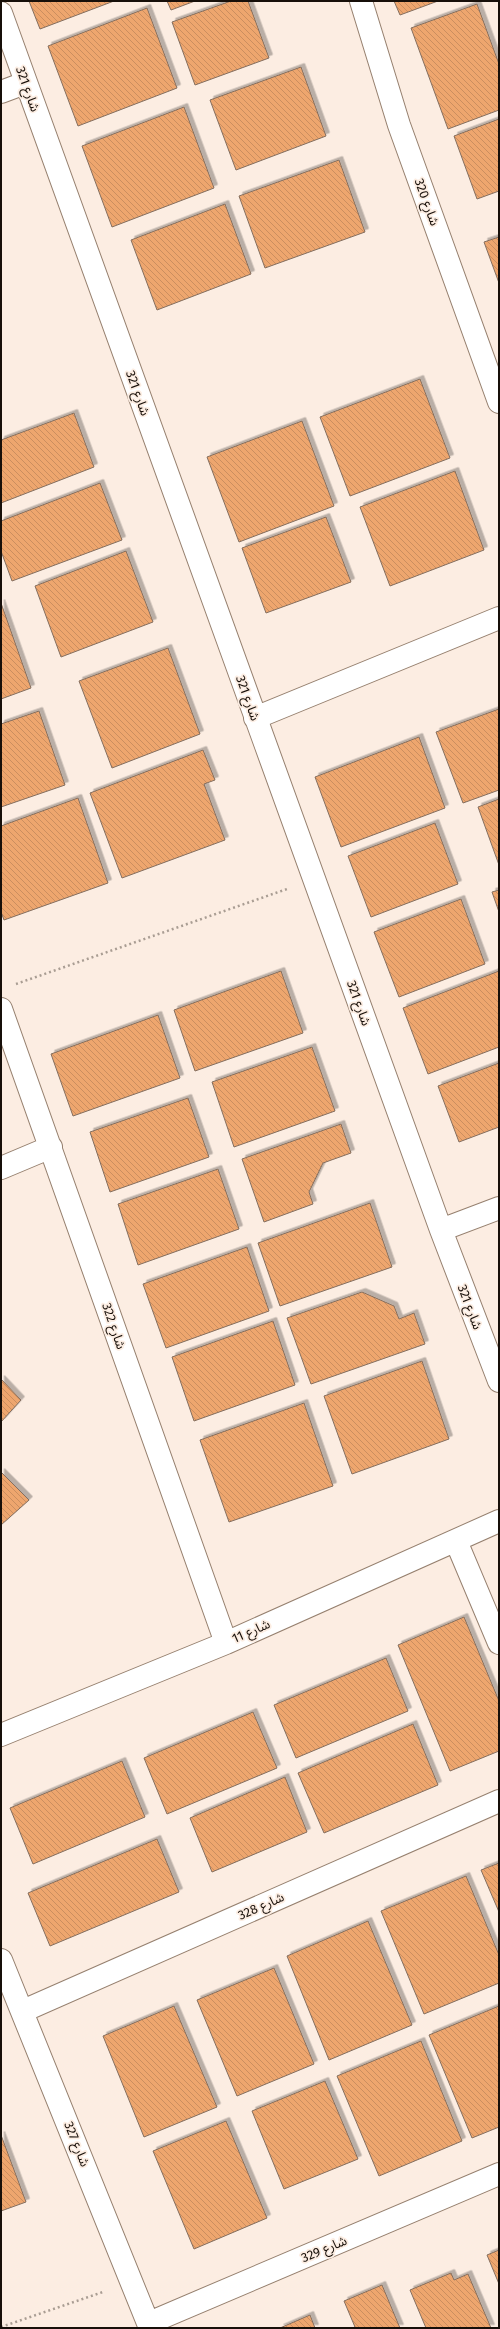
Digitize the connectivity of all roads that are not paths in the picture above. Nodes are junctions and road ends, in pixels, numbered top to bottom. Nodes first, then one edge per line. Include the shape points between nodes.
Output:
1 (361, 1) edge
2 (1, 14) edge
3 (25, 83) junction
4 (1, 92) edge
5 (499, 402) edge
6 (499, 618) edge
7 (255, 718) junction
8 (1, 1009) edge
9 (51, 1147) junction
10 (1, 1168) edge
11 (499, 1208) edge
12 (441, 1230) junction
13 (499, 1381) edge
14 (499, 1521) edge
15 (456, 1541) junction
16 (226, 1643) junction
17 (499, 1643) edge
18 (1, 1735) edge
19 (499, 1802) edge
20 (1, 1960) edge
21 (23, 2011) junction
22 (499, 2174) edge
23 (150, 2326) edge

1 - 5 street, شارع 320 via 399,125
2 - 3 street, شارع 321
3 - 4 street
3 - 7 street, شارع 321
6 - 7 street
7 - 12 street, شارع 321
8 - 9 street, شارع 322
9 - 10 street
9 - 16 street, شارع 322
11 - 12 street
12 - 13 street, شارع 321
14 - 15 street, شارع 11
15 - 16 street, شارع 11
15 - 17 street
16 - 18 street, شارع 11
19 - 21 street, شارع 328
20 - 21 street, شارع 327
21 - 23 street, شارع 327
22 - 23 street, شارع 329

